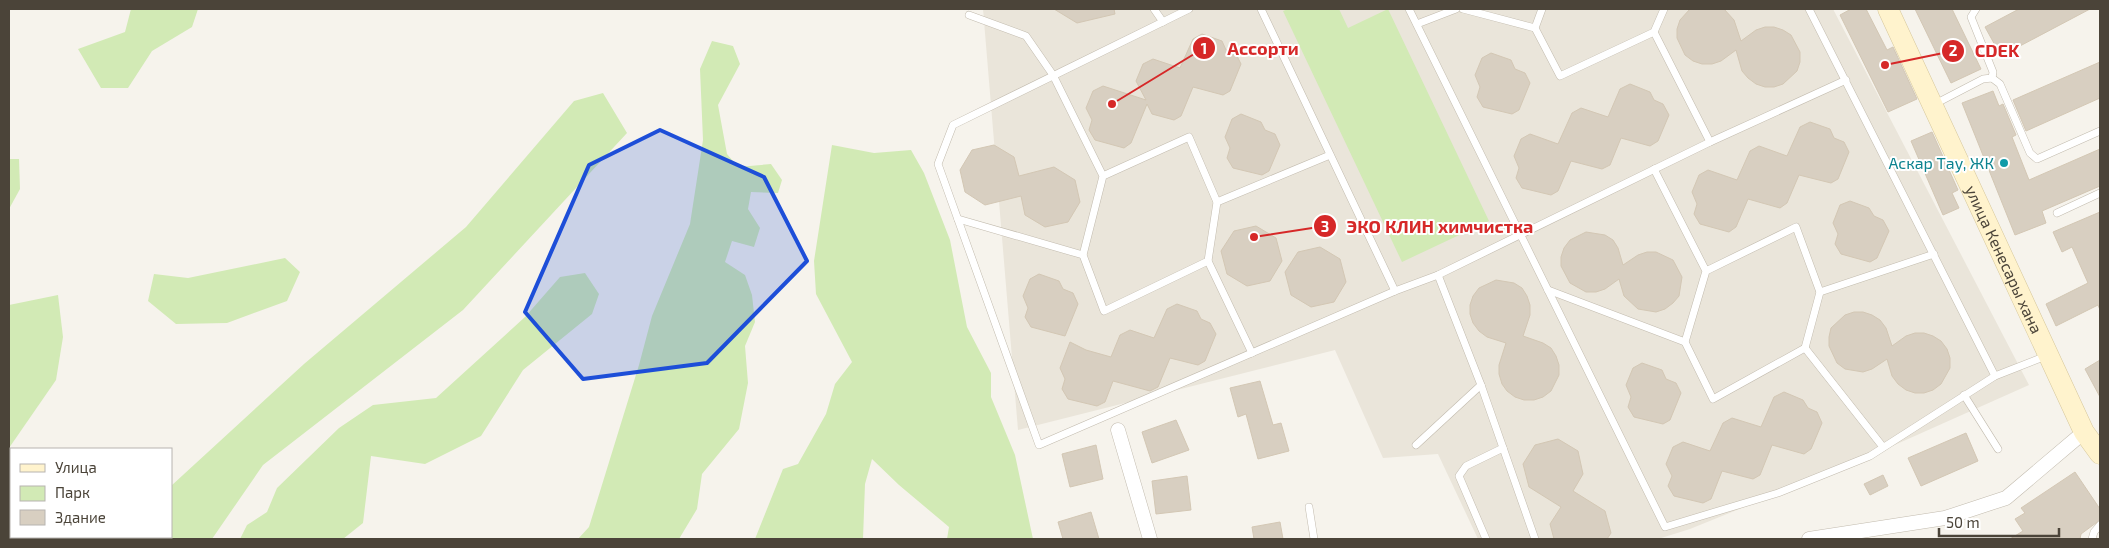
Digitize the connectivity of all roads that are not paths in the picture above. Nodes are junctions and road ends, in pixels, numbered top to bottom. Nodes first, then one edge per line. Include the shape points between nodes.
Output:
1 (1154, 9) edge
2 (1190, 9) edge
3 (1261, 9) edge
4 (1409, 9) edge
5 (1456, 9) edge
6 (1463, 9) edge
7 (1542, 9) edge
8 (1664, 9) edge
9 (1809, 9) edge
10 (1888, 9) edge
11 (1967, 9) edge
12 (1976, 9) edge
13 (969, 15) dead end
14 (1971, 17) junction
15 (1163, 22) junction
16 (1417, 24) junction
17 (1535, 28) junction
18 (1654, 32) junction
19 (1053, 75) junction
20 (1992, 78) junction
21 (1846, 80) junction
22 (1933, 105) junction
23 (2100, 131) edge
24 (1710, 142) junction
25 (1330, 155) junction
26 (1654, 169) junction
27 (1103, 176) junction
28 (2100, 193) edge
29 (1217, 202) junction
30 (2057, 213) dead end
31 (958, 219) junction
32 (1521, 235) junction
33 (1934, 254) junction
34 (1083, 255) junction
35 (1208, 261) junction
36 (1706, 271) junction
37 (1438, 275) junction
38 (1548, 290) junction
39 (1394, 292) junction
40 (1820, 292) junction
41 (1685, 342) junction
42 (1805, 348) junction
43 (1252, 354) junction
44 (2049, 355) junction
45 (1995, 376) junction
46 (1481, 384) junction
47 (1964, 395) junction
48 (1118, 430) dead end
49 (2084, 432) junction
50 (1416, 445) dead end
51 (1883, 447) junction
52 (1503, 448) junction
53 (1998, 450) dead end
54 (2100, 454) edge
55 (1309, 507) dead end
56 (2100, 525) edge
57 (1879, 534) edge
58 (1150, 539) edge
59 (1314, 539) edge
60 (1486, 539) edge
61 (1535, 539) edge
62 (1809, 539) edge
63 (2092, 539) edge

1 - 15 lane
2 - 15 lane
3 - 25 lane
4 - 16 lane
5 - 16 lane
6 - 17 lane
7 - 17 lane
8 - 18 lane
9 - 21 lane
10 - 22 street, улица Кенесары хана
11 - 14 lane
12 - 14 lane
13 - 19 lane via 1026,36
14 - 20 lane
15 - 19 lane
16 - 32 lane
17 - 18 lane via 1560,76
18 - 24 lane
19 - 27 lane
19 - 31 lane via 953,124 938,164
20 - 22 lane
20 - 23 lane via 2000,84 2030,152 2037,159
21 - 24 lane
21 - 33 lane
22 - 44 street, улица Кенесары хана
24 - 26 lane
25 - 29 lane
25 - 39 lane
26 - 32 lane
26 - 36 lane
27 - 29 lane via 1189,137
27 - 34 lane
28 - 30 lane
29 - 35 lane
31 - 34 lane
31 - 43 lane via 1040,445
32 - 37 lane
32 - 38 lane
33 - 40 lane
33 - 45 lane
34 - 35 lane via 1104,310
35 - 43 lane
36 - 40 lane via 1796,227
36 - 41 lane
37 - 39 lane
37 - 46 lane
38 - 41 lane
38 - 51 lane via 1665,528 1778,493 1870,456
39 - 43 lane
40 - 42 lane
41 - 42 lane via 1713,399
42 - 51 lane
44 - 45 lane
44 - 49 street, улица Кенесары хана
45 - 47 lane
46 - 50 lane
46 - 52 lane
47 - 51 lane
47 - 53 lane
48 - 58 street
49 - 54 street, улица Кенесары хана
49 - 57 street via 2006,498 1945,518
52 - 60 lane via 1466,466 1460,476
52 - 61 lane
55 - 59 lane
56 - 63 lane
57 - 62 street

